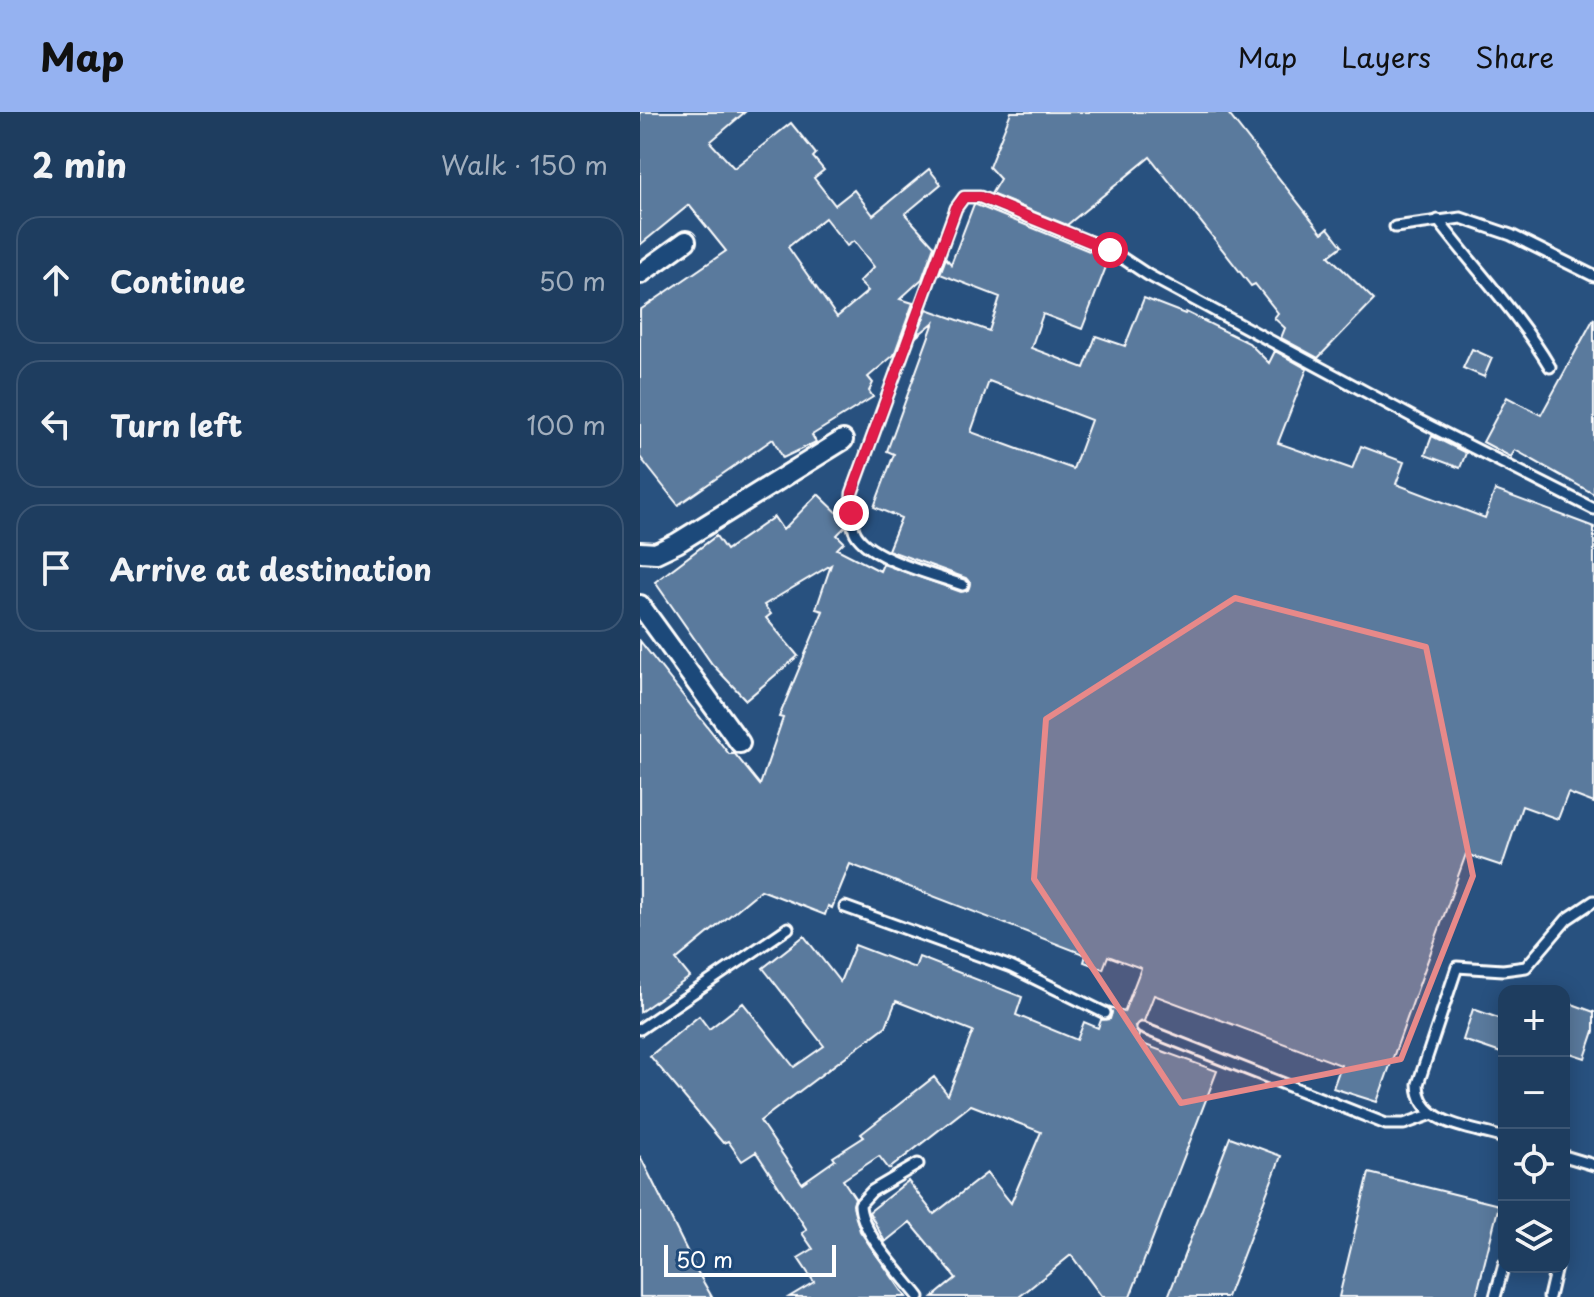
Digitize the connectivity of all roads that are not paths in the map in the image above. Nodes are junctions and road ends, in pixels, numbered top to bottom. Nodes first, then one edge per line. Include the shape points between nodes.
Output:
1 (1438, 220) junction
2 (1395, 227) dead end
3 (686, 241) dead end
4 (640, 274) edge
5 (1594, 276) edge
6 (1550, 367) dead end
7 (843, 440) dead end
8 (1594, 509) edge
9 (640, 552) edge
10 (963, 585) dead end
11 (640, 605) edge
12 (740, 743) dead end
13 (1594, 901) edge
14 (845, 907) dead end
15 (788, 928) dead end
16 (1105, 1013) dead end
17 (1142, 1028) dead end
18 (640, 1029) edge
19 (1430, 1115) junction
20 (1498, 1136) edge
21 (1570, 1158) edge
22 (918, 1164) dead end
23 (1594, 1165) edge
24 (1502, 1273) edge
25 (1555, 1273) edge
26 (919, 1297) edge
27 (1495, 1297) edge
28 (1549, 1297) edge

1 - 2 lane
1 - 5 lane via 1481,223
1 - 6 lane via 1525,325
3 - 4 street
7 - 9 street via 677,543 656,553
8 - 10 lane via 1284,349 1110,250 980,197 964,197 852,493 851,513 855,533 871,551
11 - 12 street
13 - 19 lane via 1567,919 1526,967 1457,967 1418,1084 1419,1100
14 - 16 lane via 1011,967
15 - 18 lane
17 - 19 lane via 1386,1124
19 - 20 lane
21 - 23 lane
22 - 26 lane via 872,1191 860,1204 860,1216
24 - 27 lane
25 - 28 lane

